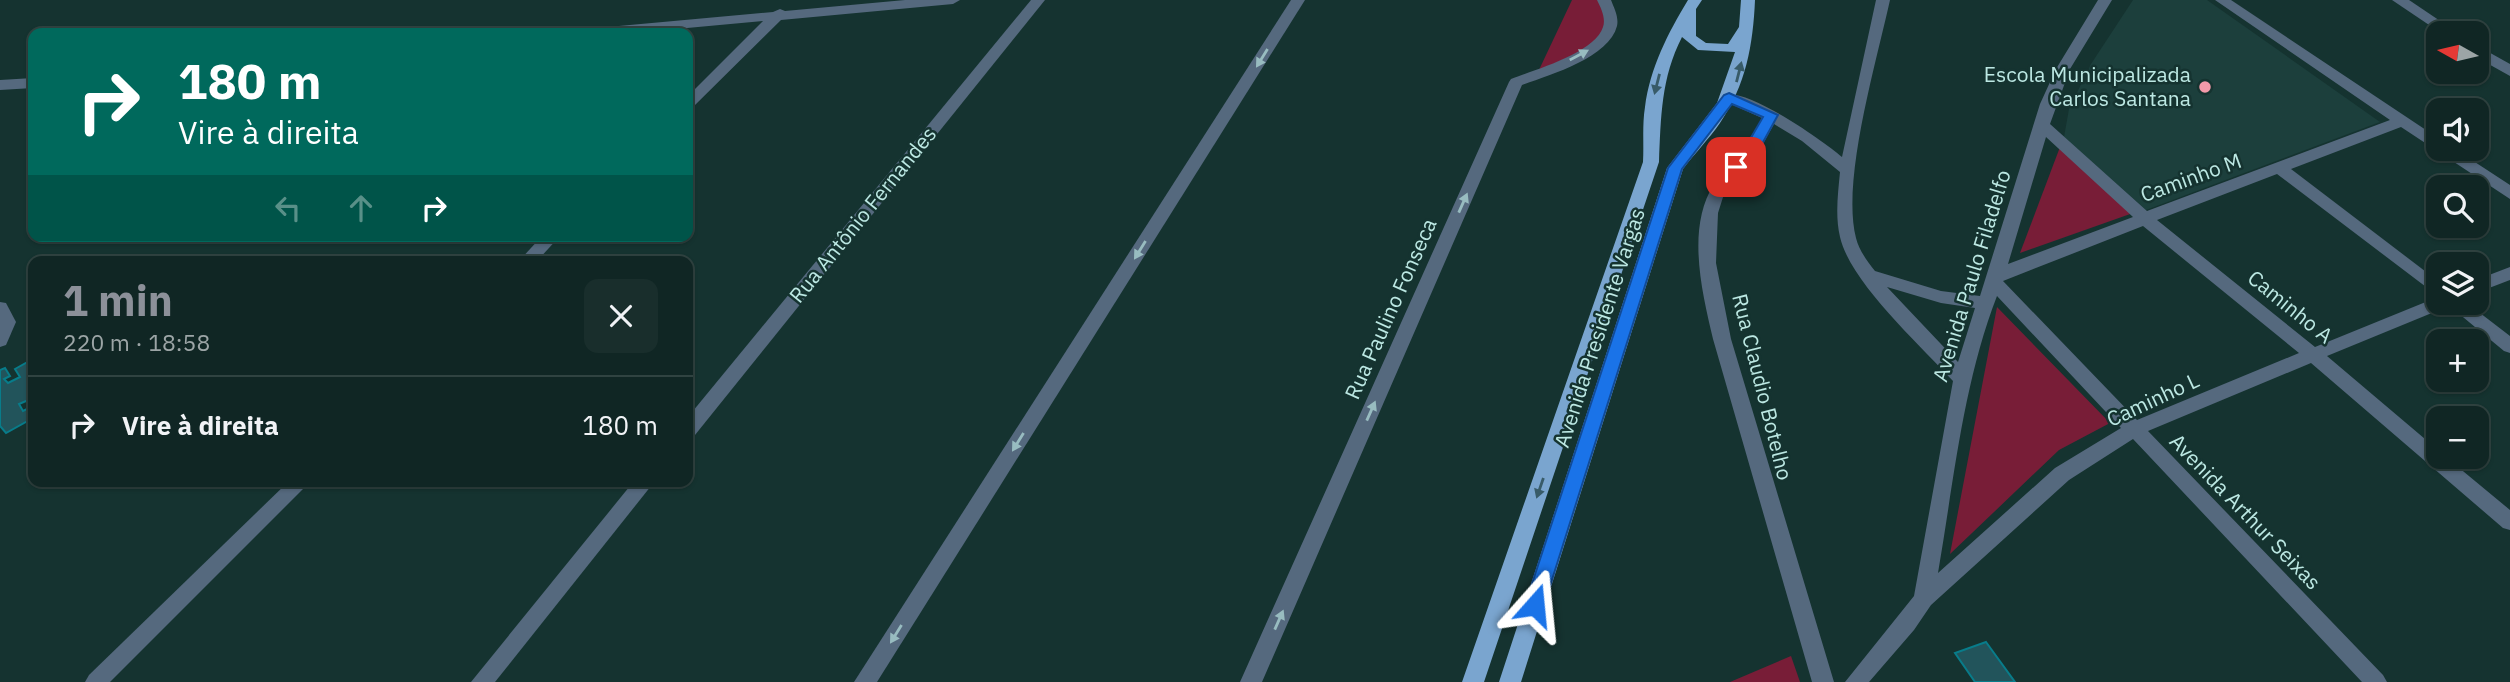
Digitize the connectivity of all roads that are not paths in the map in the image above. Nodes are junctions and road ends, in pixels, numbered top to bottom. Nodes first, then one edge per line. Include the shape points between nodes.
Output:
1 (953, 0) edge
2 (1038, 0) edge
3 (1298, 0) edge
4 (1604, 0) edge
5 (1883, 0) edge
6 (2105, 0) edge
7 (2222, 0) edge
8 (2399, 0) edge
9 (1694, 1) edge
10 (1748, 9) edge
11 (780, 13) junction
12 (2432, 21) edge
13 (634, 28) edge
14 (2489, 58) edge
15 (2510, 71) edge
16 (28, 83) edge
17 (0, 85) edge
18 (1729, 98) junction
19 (693, 99) edge
20 (1771, 115) junction
21 (2402, 121) junction
22 (2043, 126) junction
23 (2426, 137) edge
24 (2462, 161) edge
25 (2279, 168) junction
26 (1849, 171) junction
27 (2510, 193) edge
28 (2144, 218) junction
29 (546, 242) edge
30 (532, 256) edge
31 (2510, 273) edge
32 (1869, 275) junction
33 (1995, 278) junction
34 (2426, 281) edge
35 (2489, 282) edge
36 (1984, 303) junction
37 (0, 308) edge
38 (2426, 308) edge
39 (2470, 315) edge
40 (0, 340) edge
41 (2510, 346) edge
42 (2312, 353) junction
43 (1962, 379) junction
44 (693, 424) edge
45 (2134, 429) junction
46 (296, 487) edge
47 (641, 487) edge
48 (2505, 511) edge
49 (1924, 599) junction
50 (96, 682) edge
51 (482, 682) edge
52 (865, 682) edge
53 (1251, 682) edge
54 (1473, 682) edge
55 (1510, 682) edge
56 (1823, 682) edge
57 (1856, 682) edge
58 (2376, 682) edge

1 - 11 street
2 - 44 street, Rua Antônio Fernandes
3 -> 52 street
53 -> 4 street, Rua Paulino Fonseca via 1516,82 1603,41 1611,16
5 - 26 street
6 - 22 street, Avenida Paulo Filadelfo via 2063,69
7 - 21 street
8 - 12 street
9 - 10 main road via 1687,29 1689,38 1703,47 1731,49 1738,43
9 -> 54 main road, Avenida Presidente Vargas via 1663,63 1654,100 1651,162
18 -> 10 main road, Avenida Presidente Vargas via 1740,68
11 - 13 street
11 - 19 street
14 - 15 street
16 - 17 street
18 - 20 street
18 - 55 main road, Avenida Presidente Vargas via 1675,168
20 - 26 street via 1817,142
20 - 56 street, Rua Claudio Botelho via 1751,151 1715,194 1708,238 1710,274 1775,527
21 - 23 street
21 - 25 street, Caminho M
22 - 28 street, Caminho A
22 - 33 street, Avenida Paulo Filadelfo
24 - 27 street
25 - 28 street, Caminho M
25 - 34 street
26 - 32 street via 1844,210 1848,240
28 - 33 street, Caminho M
28 - 42 street, Caminho A
29 - 30 street
31 - 35 street
32 - 36 street via 1941,297
32 - 43 street
33 - 36 street, Avenida Paulo Filadelfo
33 - 45 street, Avenida Arthur Seixas
36 - 43 street, Avenida Paulo Filadelfo
37 - 40 street via 7,322
38 - 42 street, Caminho L
39 - 41 street
42 - 45 street, Caminho L
42 - 48 street, Caminho A
43 - 49 street, Avenida Paulo Filadelfo
45 - 49 street, Caminho L via 2062,474
45 - 58 street, Avenida Arthur Seixas
46 - 50 street
47 - 51 street
49 - 57 street, Avenida Paulo Filadelfo

